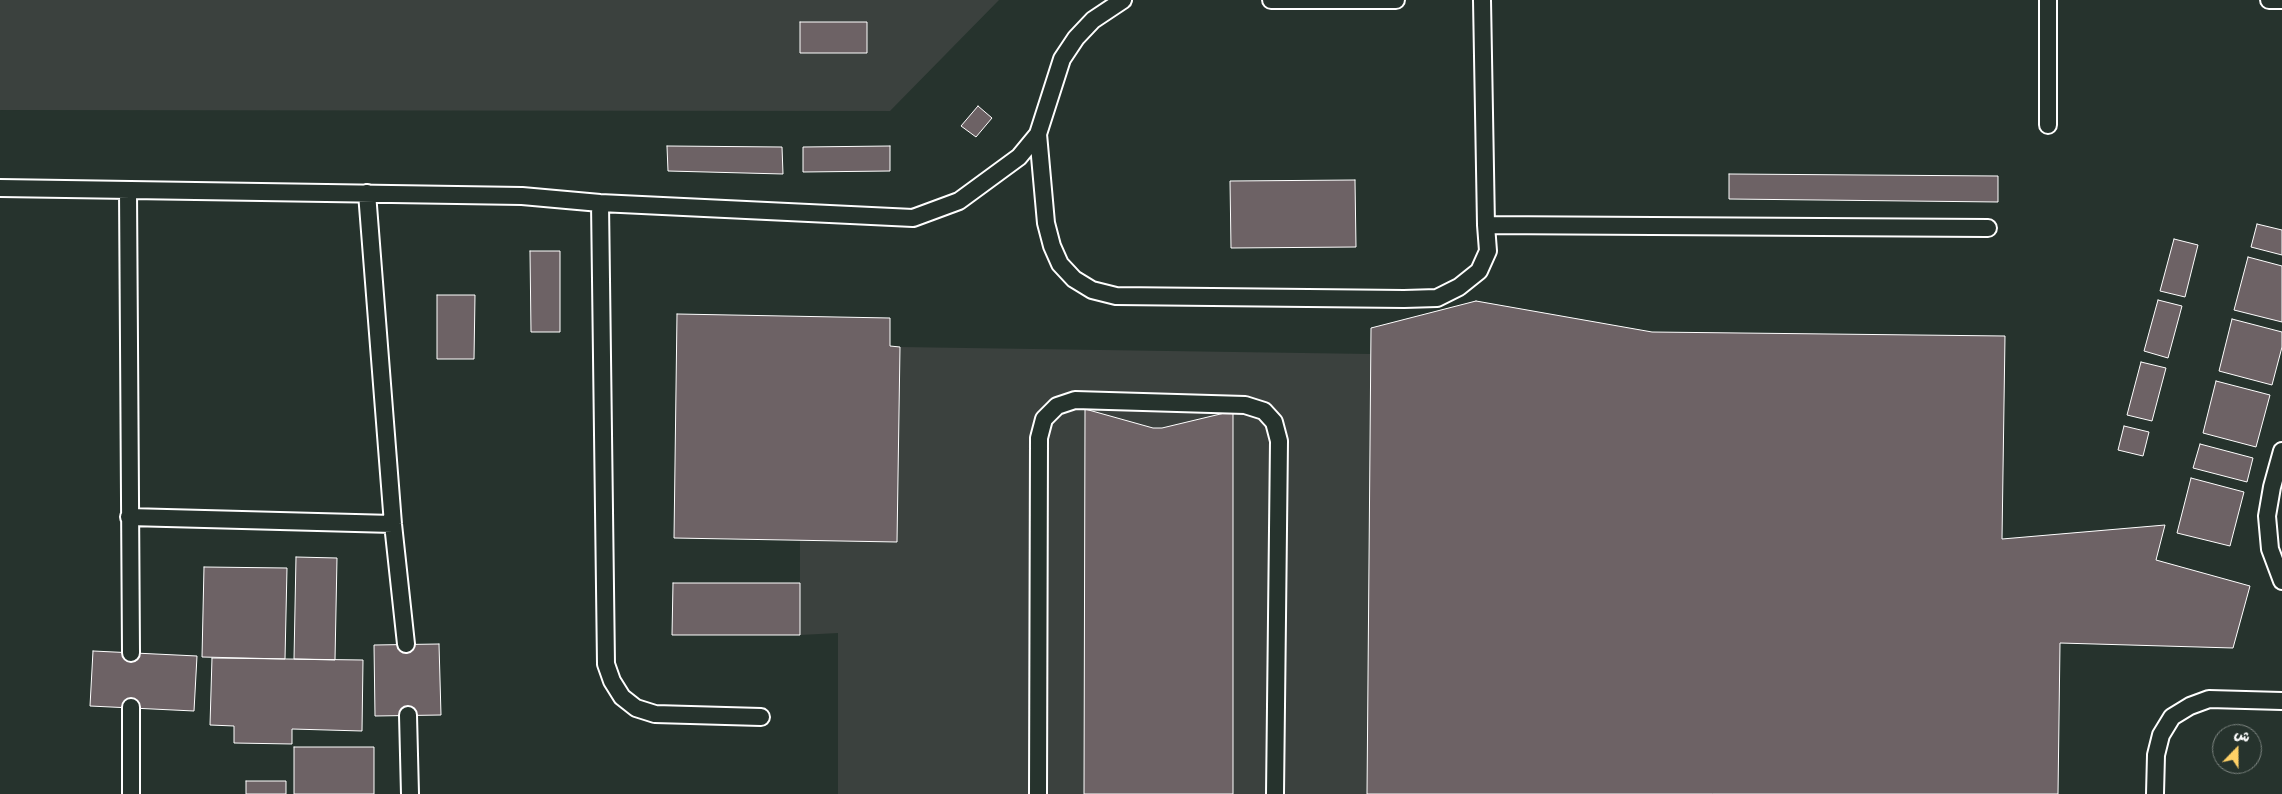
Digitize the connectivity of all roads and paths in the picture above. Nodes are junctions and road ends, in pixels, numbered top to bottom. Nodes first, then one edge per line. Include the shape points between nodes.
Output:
1 (1123, 0) edge
2 (1271, 0) edge
3 (1396, 0) edge
4 (1482, 0) edge
5 (2048, 0) edge
6 (2269, 0) edge
7 (2282, 0) edge
8 (2048, 124) dead end
9 (1038, 134) junction
10 (0, 188) edge
11 (128, 190) junction
12 (368, 193) junction
13 (600, 203) junction
14 (1486, 225) junction
15 (1988, 228) dead end
16 (2282, 451) edge
17 (130, 517) junction
18 (393, 524) junction
19 (2282, 581) edge
20 (406, 644) dead end
21 (131, 653) dead end
22 (2282, 701) edge
23 (131, 707) dead end
24 (408, 715) dead end
25 (761, 716) dead end
26 (131, 794) edge
27 (410, 794) edge
28 (1038, 794) edge
29 (1275, 794) edge
30 (2155, 794) edge

1 - 9 lane via 1092,20 1062,59
2 - 3 lane
4 - 14 lane
5 - 8 lane
6 - 7 lane
9 - 13 lane via 1019,157 959,201 913,218
9 - 14 lane via 1046,223 1060,264 1074,279 1092,290 1116,296 1437,298 1459,287 1479,271 1488,251
10 - 11 lane
11 - 12 lane
11 - 17 lane
12 - 13 lane via 522,196
12 - 18 lane
13 - 25 lane via 606,654 609,672 622,697 636,708 655,714
14 - 15 lane
16 - 19 lane via 2267,516 2270,550
17 - 18 lane
17 - 21 lane
18 - 20 lane
22 - 30 lane via 2209,699 2172,717 2161,735 2156,755
23 - 26 lane
24 - 27 lane
28 - 29 lane via 1039,438 1044,419 1057,406 1075,400 1245,405 1264,411 1274,422 1279,441

